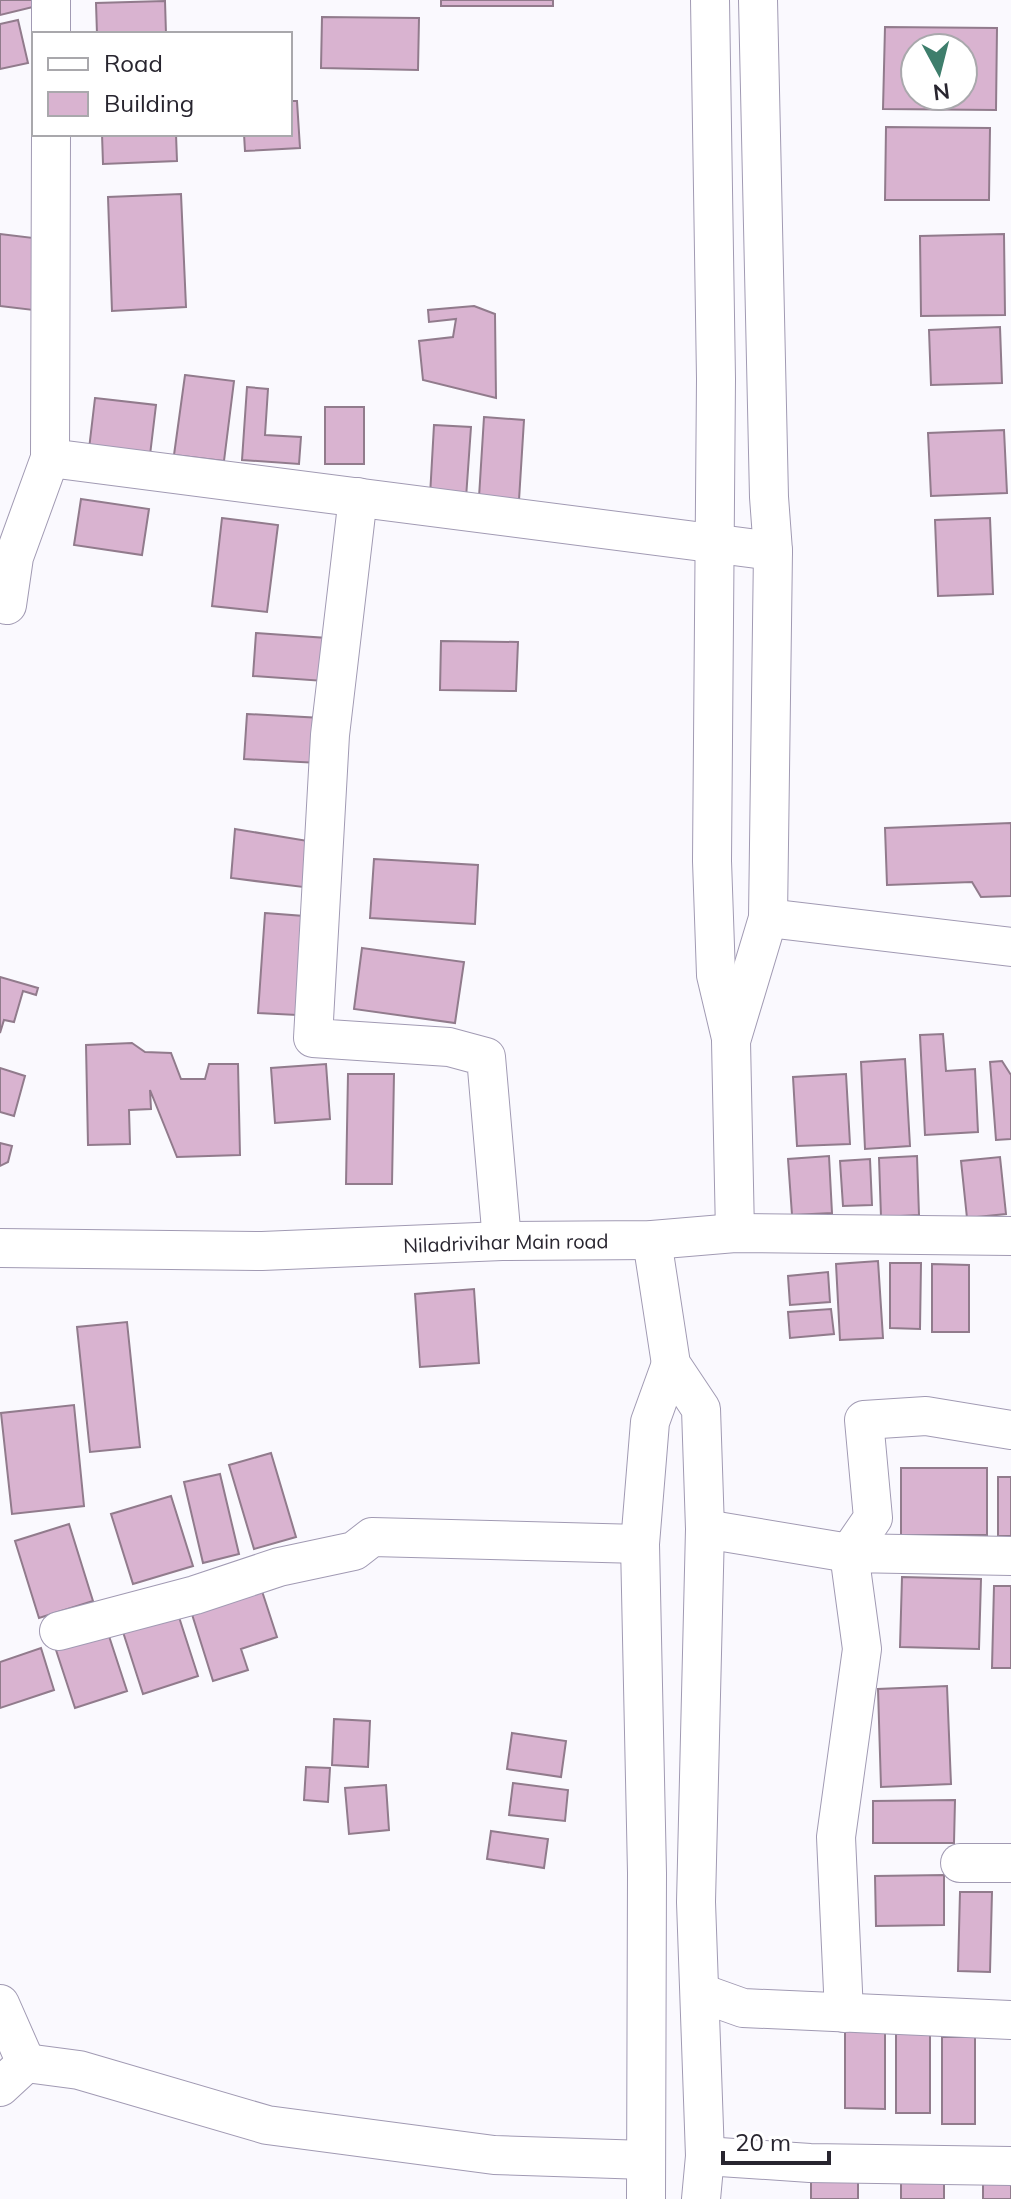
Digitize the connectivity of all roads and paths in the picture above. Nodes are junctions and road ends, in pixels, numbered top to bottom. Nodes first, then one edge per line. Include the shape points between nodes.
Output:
1 (51, 0) edge
2 (710, 0) edge
3 (758, 0) edge
4 (51, 32) edge
5 (51, 136) edge
6 (50, 458) junction
7 (358, 497) junction
8 (714, 543) junction
9 (773, 551) junction
10 (7, 605) dead end
11 (768, 918) junction
12 (1011, 947) edge
13 (731, 1041) junction
14 (735, 1233) junction
15 (1011, 1236) edge
16 (652, 1240) junction
17 (502, 1241) junction
18 (0, 1248) edge
19 (671, 1364) junction
20 (1011, 1430) edge
21 (705, 1529) junction
22 (640, 1544) junction
23 (849, 1553) junction
24 (1011, 1556) edge
25 (59, 1631) dead end
26 (960, 1863) dead end
27 (1011, 1863) edge
28 (701, 1993) junction
29 (0, 2004) edge
30 (844, 2013) junction
31 (1011, 2020) edge
32 (13, 2075) edge
33 (705, 2156) junction
34 (646, 2160) junction
35 (1011, 2166) edge
36 (646, 2199) edge
37 (701, 2199) edge

1 - 4 street
2 - 8 street
3 - 9 street
5 - 6 street
6 - 7 street
6 - 10 street via 14,557
7 - 8 street
7 - 17 street via 330,735 313,1038 449,1047 486,1057
8 - 9 street
8 - 13 street via 712,861 716,975
9 - 11 street
11 - 12 street
11 - 13 street
13 - 14 street
14 - 15 street, Niladrivihar Main road
14 - 16 street, Niladrivihar Main road
16 - 17 street, Niladrivihar Main road
16 - 19 street
17 - 18 street, Niladrivihar Main road via 262,1251
19 - 21 street via 701,1409
19 - 22 street via 650,1422
20 - 23 street via 926,1416 864,1420 873,1518
21 - 23 street
21 - 28 street via 696,1902
22 - 25 street via 372,1537 354,1551 279,1567
22 - 34 street
23 - 24 street
23 - 30 street via 862,1649 836,1837
26 - 27 street
28 - 30 street via 743,2008
28 - 33 street
29 - 32 street
30 - 31 street
32 - 34 street via 79,2070 267,2125 494,2155
33 - 35 street
33 - 37 street
34 - 36 street

